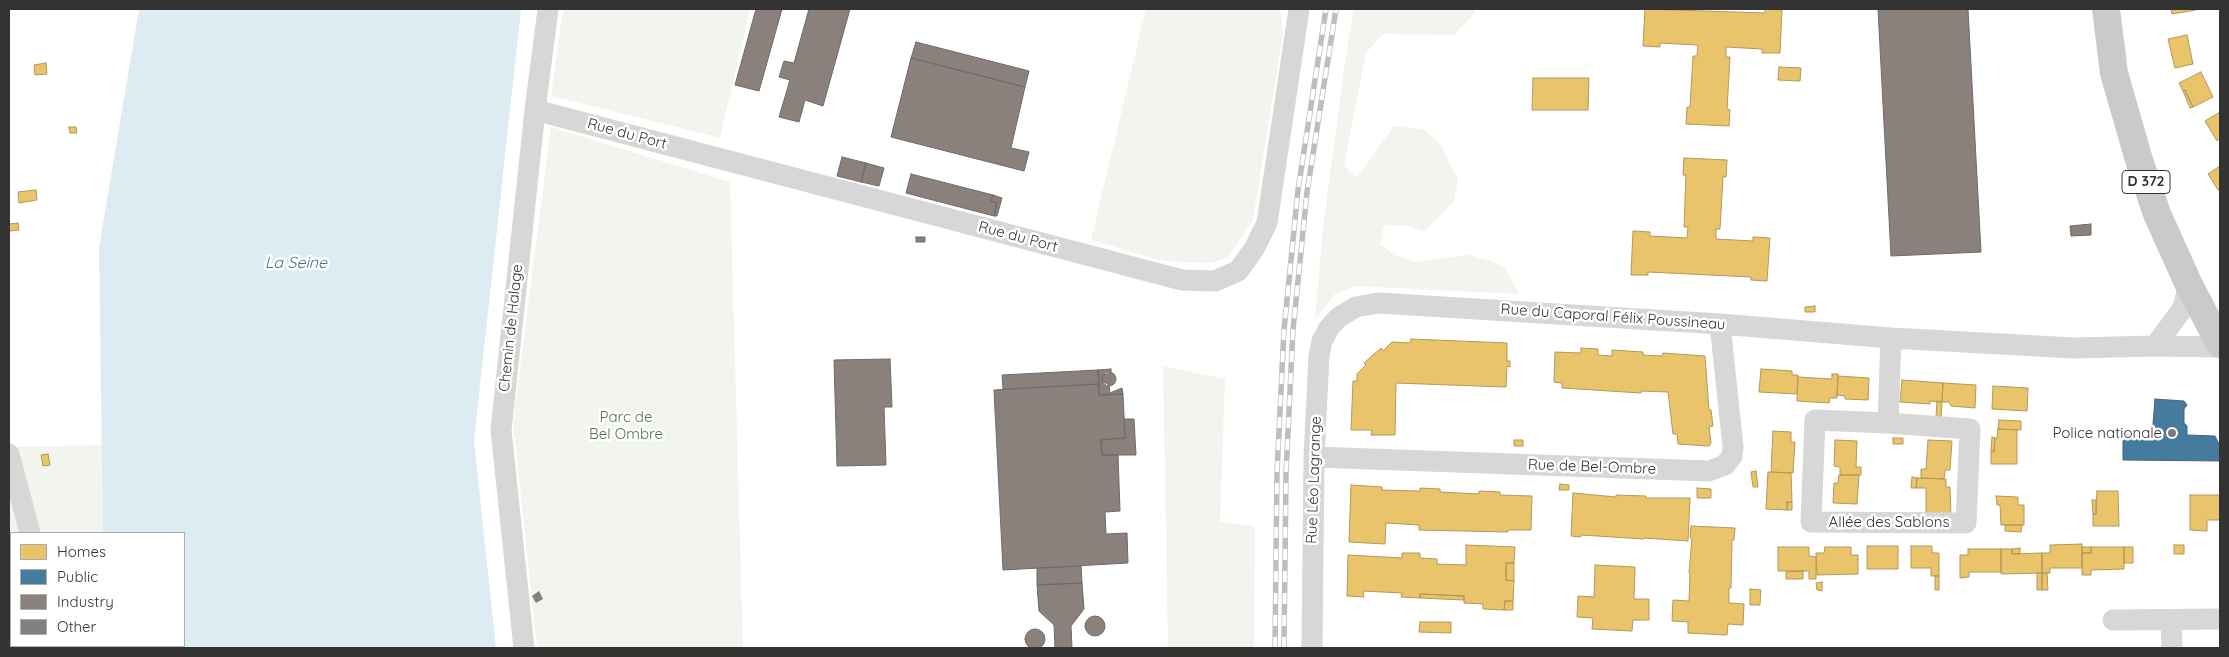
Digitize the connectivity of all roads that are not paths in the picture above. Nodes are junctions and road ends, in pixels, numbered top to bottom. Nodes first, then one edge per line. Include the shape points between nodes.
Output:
1 (548, 9) edge
2 (1299, 9) edge
3 (2106, 9) edge
4 (535, 110) junction
5 (2189, 285) junction
6 (1339, 317) joint
7 (1720, 324) junction
8 (1891, 338) junction
9 (2155, 346) junction
10 (2220, 346) edge
11 (1888, 423) junction
12 (9, 454) edge
13 (1314, 457) junction
14 (30, 532) edge
15 (2220, 619) edge
16 (2112, 620) dead end
17 (2171, 620) junction
18 (524, 648) edge
19 (1312, 648) edge
20 (2172, 648) edge

1 - 4 street, Chemin de Halage
2 - 4 street, Rue du Port via 1267,223 1254,250 1238,271 1215,281 1182,280
3 - 5 main road, D 372 via 2108,38 2122,106 2157,214
4 - 18 street, Chemin de Halage via 501,430
5 - 9 street via 2184,308
5 - 10 main road, D 372
6 - 7 street, Rue du Caporal Félix Poussineau via 1356,307 1378,303
6 - 13 street, Rue Léo Lagrange via 1322,341 1319,356
7 - 8 street, Rue du Caporal Félix Poussineau
7 - 13 street, Rue de Bel-Ombre via 1733,447 1732,456 1724,465 1709,471
8 - 9 street, Rue du Caporal Félix Poussineau via 2074,348
8 - 11 street
9 - 10 street, Rue du Caporal Félix Poussineau
11 - 11 street, Allée des Sablons via 1815,420 1811,522 1966,523 1970,429
12 - 14 street
13 - 19 street, Rue Léo Lagrange
15 - 17 street
16 - 17 street
17 - 20 street

